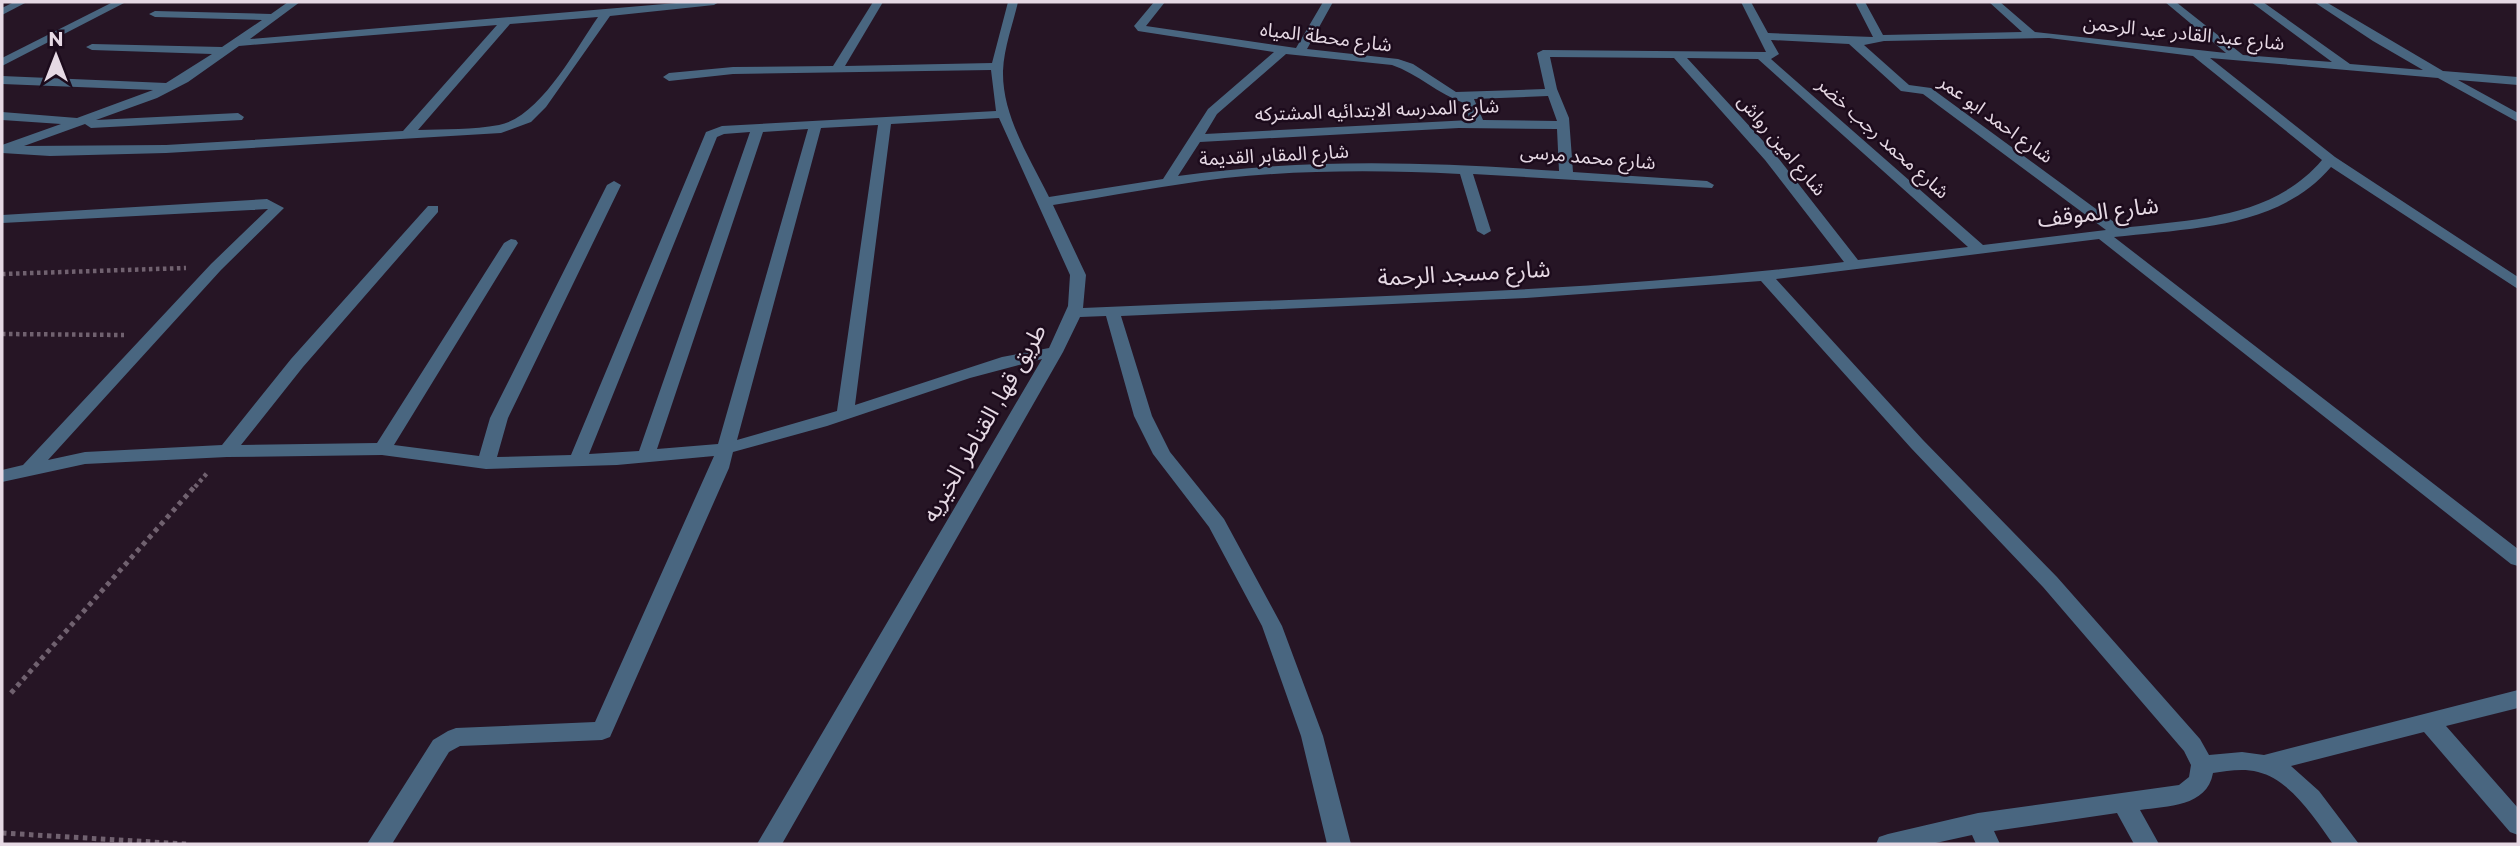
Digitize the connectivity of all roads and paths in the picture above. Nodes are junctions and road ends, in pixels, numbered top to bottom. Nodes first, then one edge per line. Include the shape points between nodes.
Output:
1 (22, 2) edge
2 (121, 2) edge
3 (295, 2) edge
4 (709, 2) edge
5 (878, 2) edge
6 (1013, 2) edge
7 (1160, 2) edge
8 (1328, 2) edge
9 (1746, 2) edge
10 (1860, 2) edge
11 (1994, 2) edge
12 (2170, 2) edge
13 (2256, 2) edge
14 (2319, 2) edge
15 (2, 12) edge
16 (607, 13) junction
17 (155, 15) dead end
18 (273, 17) junction
19 (519, 17) junction
20 (2032, 35) junction
21 (1763, 36) junction
22 (1880, 39) junction
23 (1852, 41) junction
24 (238, 43) junction
25 (92, 47) dead end
26 (1283, 50) junction
27 (226, 51) junction
28 (1300, 52) junction
29 (1677, 54) junction
30 (2198, 54) junction
31 (1761, 56) junction
32 (2240, 58) junction
33 (2, 64) edge
34 (995, 67) junction
35 (2347, 67) junction
36 (837, 70) junction
37 (2441, 74) junction
38 (669, 77) dead end
39 (2, 80) edge
40 (2518, 81) edge
41 (169, 87) junction
42 (1553, 92) junction
43 (1453, 96) junction
44 (1003, 114) junction
45 (2, 116) edge
46 (238, 117) dead end
47 (2518, 118) edge
48 (885, 122) junction
49 (76, 123) junction
50 (1478, 124) junction
51 (1562, 125) junction
52 (815, 126) junction
53 (757, 130) junction
54 (405, 136) junction
55 (1195, 138) junction
56 (2, 149) edge
57 (2330, 160) junction
58 (1465, 169) junction
59 (1566, 175) junction
60 (614, 184) dead end
61 (1166, 184) junction
62 (1707, 185) dead end
63 (1046, 202) junction
64 (433, 209) dead end
65 (2, 219) edge
66 (1484, 230) dead end
67 (2110, 233) junction
68 (511, 243) dead end
69 (1979, 249) junction
70 (1854, 265) junction
71 (216, 267) junction
72 (2, 274) edge
73 (1765, 276) junction
74 (2518, 284) edge
75 (1112, 311) junction
76 (1074, 313) junction
77 (2, 334) edge
78 (153, 336) junction
79 (1055, 352) junction
80 (845, 414) junction
81 (382, 449) junction
82 (724, 449) junction
83 (228, 450) junction
84 (646, 456) junction
85 (578, 460) junction
86 (486, 463) junction
87 (32, 467) junction
88 (2, 476) edge
89 (2518, 559) edge
90 (11, 693) dead end
91 (2518, 699) edge
92 (2428, 721) junction
93 (2264, 764) junction
94 (2203, 765) junction
95 (2123, 803) junction
96 (2518, 825) edge
97 (2, 832) edge
98 (1983, 834) edge
99 (186, 844) edge
100 (379, 844) edge
101 (769, 844) edge
102 (1339, 844) edge
103 (1888, 844) edge
104 (2147, 844) edge
105 (2347, 844) edge

1 - 15 street
2 - 33 street
3 - 18 street
4 - 16 street
5 - 36 street
6 - 34 street, طريق قها, القناطر الخيريه
7 - 26 street, شارع محطة المياه via 1140,26
8 - 28 street
9 - 21 street
10 - 22 street
11 - 20 street
12 - 32 street
13 - 35 street
14 - 37 street
16 - 19 street
16 - 54 street via 527,119 501,129
17 - 18 street
18 - 24 street
19 - 24 street
19 - 54 street
20 - 22 street, شارع عبد القادر عبد الرحمن
20 - 30 street, شارع عبد القادر عبد الرحمن
21 - 23 street, شارع عبد القادر عبد الرحمن
21 - 31 street via 1773,54
22 - 23 street, شارع عبد القادر عبد الرحمن
23 - 67 street, شارع احمد ابو عمر via 1905,88 1927,91
24 - 27 street
25 - 27 street
26 - 28 street, شارع محطة المياه
26 - 55 street via 1219,105
27 - 41 street
28 - 43 street, شارع محطة المياه via 1402,64
29 - 31 street
29 - 42 street via 1546,51 1541,55
29 - 70 street, شارع امين رواش via 1770,157
30 - 32 street, شارع عبد القادر عبد الرحمن
30 - 57 street
31 - 69 street, شارع محمد رجب خضر
32 - 35 street, شارع عبد القادر عبد الرحمن
34 - 36 street
34 - 44 street, طريق قها, القناطر الخيريه
35 - 37 street, شارع عبد القادر عبد الرحمن
36 - 38 street via 718,71
37 - 40 street, شارع عبد القادر عبد الرحمن
37 - 47 street
39 - 41 street
41 - 49 street
42 - 43 street
42 - 51 street
43 - 50 street, شارع محطة المياه via 1472,104
44 - 48 street
44 - 63 street, طريق قها, القناطر الخيريه
45 - 49 street
46 - 49 street
48 - 52 street
48 - 80 street
49 - 56 street
50 - 51 street, شارع المدرسه الابتدائيه المشتركه
50 - 55 street, شارع المدرسه الابتدائيه المشتركه
51 - 59 street
52 - 53 street
52 - 82 street
53 - 84 street
53 - 85 street via 722,130 711,135
54 - 56 street via 166,149
55 - 61 street
57 - 67 street, شارع الموقف via 2304,189 2254,212
57 - 74 street
58 - 59 street, شارع محمد مرسى
58 - 61 street, شارع المقابر القديمة via 1280,170
58 - 66 street
59 - 62 street, شارع محمد مرسى
60 - 86 street via 499,418
61 - 63 street, شارع المقابر القديمة
63 - 76 street, طريق قها, القناطر الخيريه via 1078,275 1080,290
64 - 83 street via 297,363
65 - 71 street via 273,204 273,213
67 - 69 street, شارع الموقف
67 - 89 street, شارع احمد ابو عمر
68 - 81 street
69 - 70 street, شارع الموقف
70 - 73 street, شارع مسجد الرحمة
71 - 72 path
71 - 78 street
73 - 75 street, شارع مسجد الرحمة via 1580,290
73 - 94 street via 2050,582 2192,745
75 - 76 street, شارع مسجد الرحمة
75 - 102 street via 1143,416 1163,454 1217,524 1272,626 1312,736
76 - 79 street, طريق قها, القناطر الخيريه
77 - 78 path
78 - 87 street
79 - 80 street via 975,370
79 - 101 street, طريق قها, القناطر الخيريه
80 - 82 street
81 - 83 street
81 - 86 street
82 - 84 street
82 - 100 street via 720,468 602,731 449,740
83 - 87 street via 85,458
83 - 90 path
84 - 85 street
85 - 86 street
87 - 88 street
91 - 92 street
92 - 93 street
92 - 96 street
93 - 94 street
93 - 105 street via 2285,774 2305,792
94 - 95 street via 2200,782 2184,794
95 - 98 street
95 - 104 street
97 - 99 path
98 - 103 street

